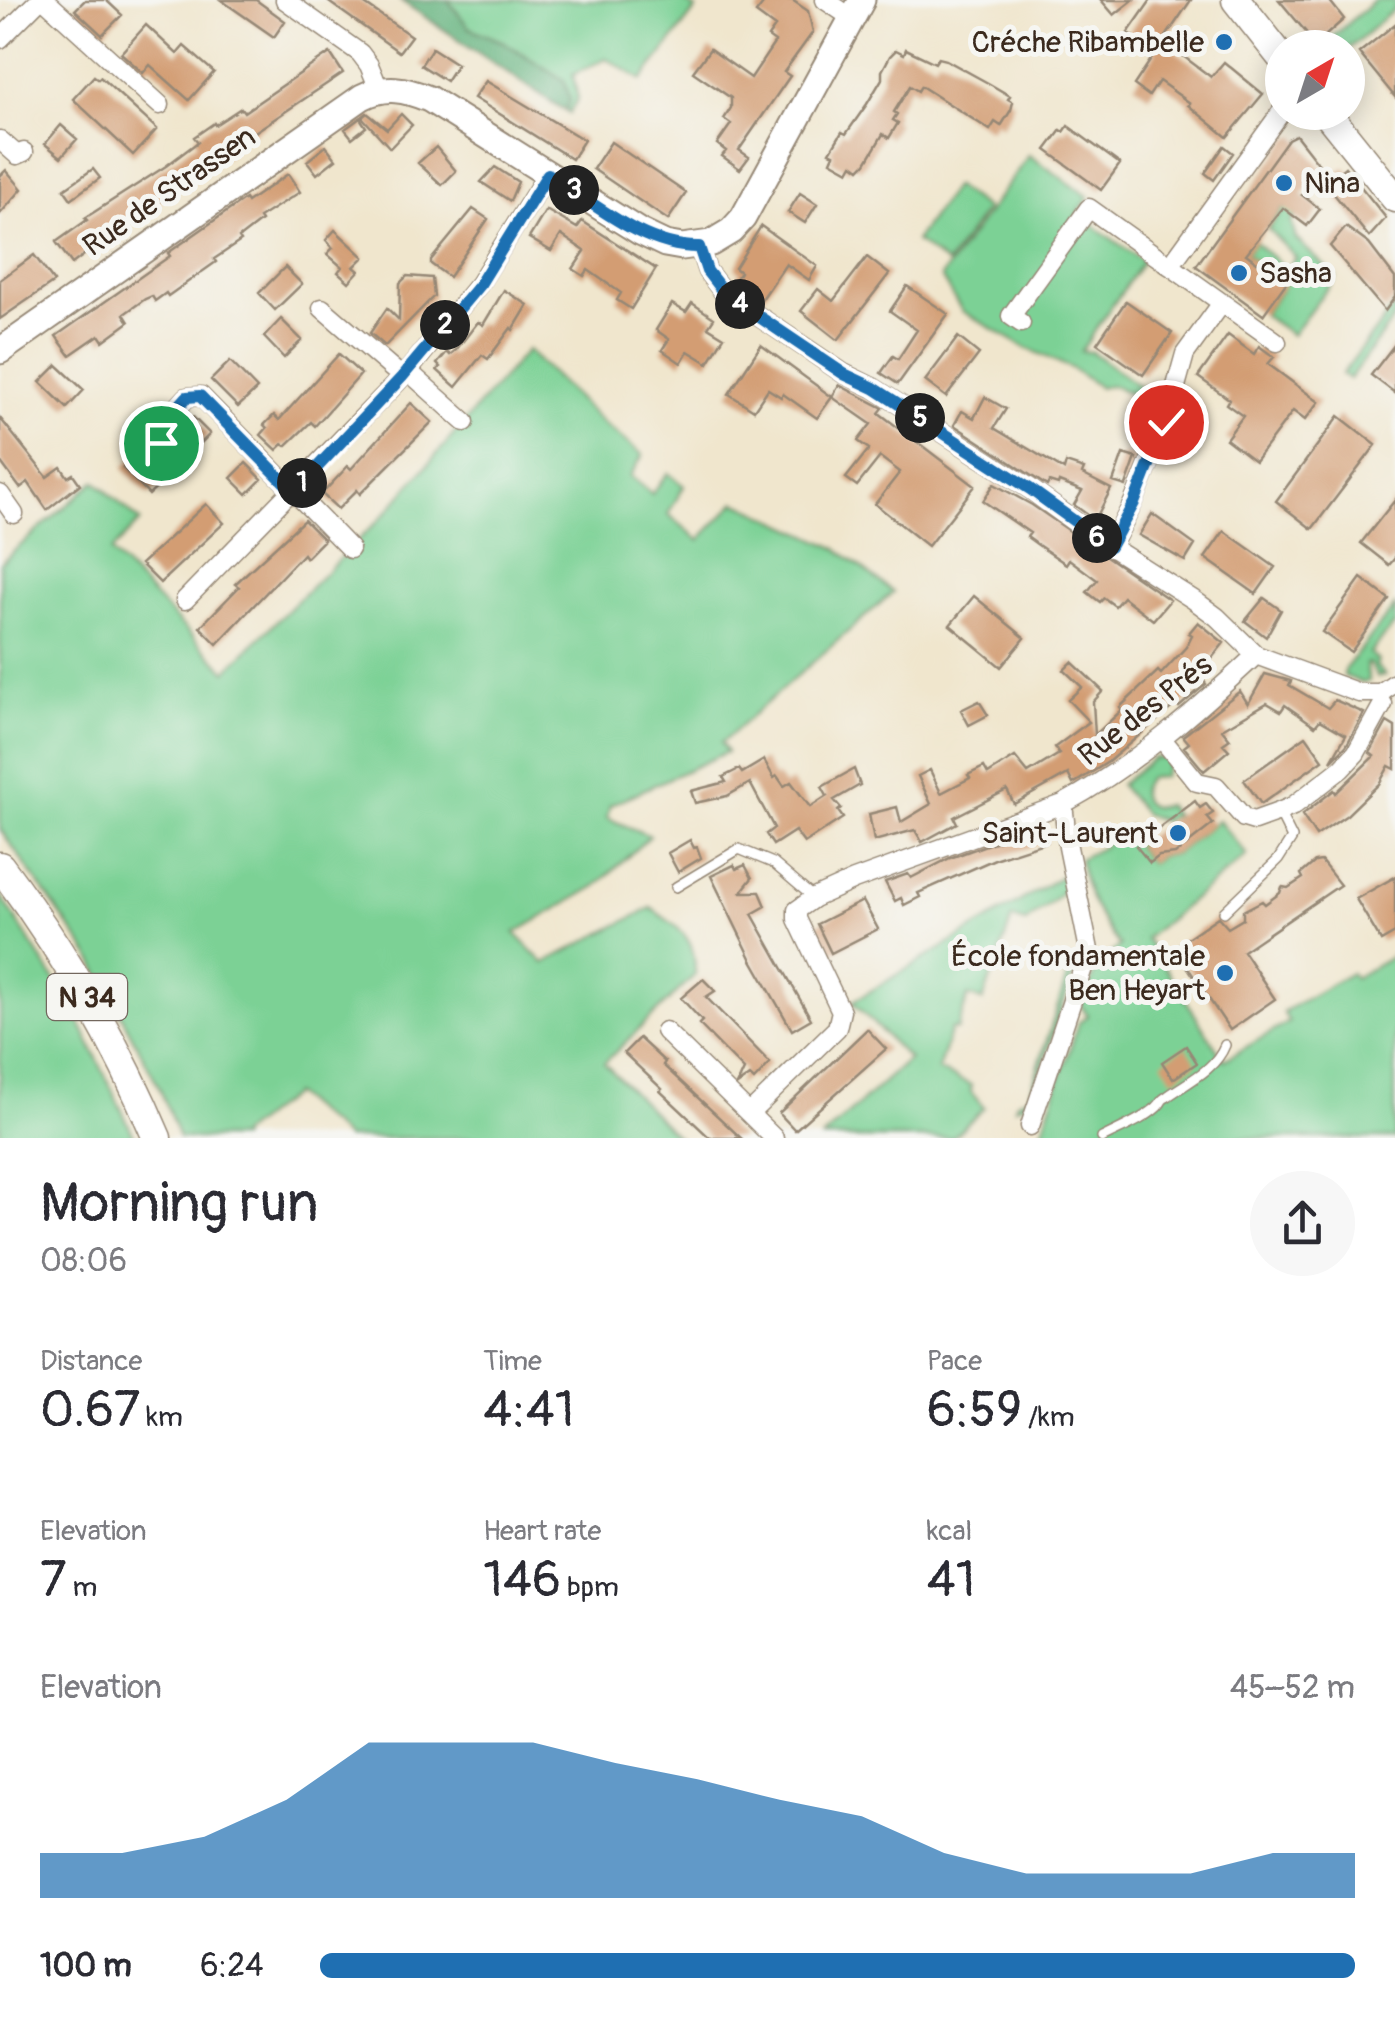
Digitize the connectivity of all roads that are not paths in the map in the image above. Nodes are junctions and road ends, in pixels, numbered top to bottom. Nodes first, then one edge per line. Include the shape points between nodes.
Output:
1 (285, 0) edge
2 (825, 0) edge
3 (1236, 0) edge
4 (34, 2) edge
5 (858, 9) edge
6 (1265, 37) edge
7 (0, 39) edge
8 (379, 89) junction
9 (160, 105) dead end
10 (1268, 130) edge
11 (1340, 130) edge
12 (0, 140) edge
13 (24, 152) dead end
14 (548, 174) junction
15 (1395, 198) edge
16 (699, 247) junction
17 (1170, 266) junction
18 (1222, 302) junction
19 (322, 308) dead end
20 (1021, 323) dead end
21 (1277, 342) dead end
22 (0, 351) edge
23 (405, 374) junction
24 (466, 422) dead end
25 (161, 443) dead end
26 (294, 492) junction
27 (0, 494) edge
28 (14, 514) dead end
29 (1110, 547) junction
30 (350, 549) dead end
31 (185, 600) dead end
32 (1256, 656) junction
33 (1388, 698) edge
34 (1162, 739) junction
35 (1063, 804) junction
36 (1279, 812) junction
37 (0, 866) edge
38 (676, 886) dead end
39 (814, 898) junction
40 (1224, 912) dead end
41 (666, 1031) dead end
42 (1225, 1045) dead end
43 (750, 1113) junction
44 (1028, 1132) edge
45 (156, 1138) edge
46 (774, 1138) edge
47 (1102, 1138) edge

1 - 8 street via 360,54
2 - 5 street
3 - 6 main road
4 - 7 street
4 - 9 street
5 - 16 main road via 743,218
8 - 14 main road via 428,98
8 - 22 main road, Rue de Strassen
10 - 17 street
11 - 15 main road
12 - 13 street via 17,155
14 - 16 main road via 640,232 665,244
14 - 23 street via 480,284
16 - 29 street via 724,293
17 - 18 street
17 - 20 street via 1089,208 1011,316
18 - 21 street
18 - 29 street via 1185,354 1166,422
19 - 23 street
23 - 24 street
23 - 26 street
25 - 26 street via 163,424 187,397 200,396
26 - 30 street
26 - 31 street
27 - 28 street
29 - 32 street via 1206,608
32 - 33 street via 1346,690
32 - 34 street, Rue des Prés
33 - 36 street via 1341,769
34 - 35 street, Rue des Prés
34 - 36 street via 1197,782 1216,786 1244,818
35 - 39 street, Rue des Prés
35 - 44 street via 1090,950
36 - 40 lane via 1292,838
37 - 45 main road, N 34 via 84,992
38 - 39 lane via 739,849 773,863
39 - 43 street via 797,910 796,919 841,1010 837,1028
41 - 43 street
42 - 47 lane via 1194,1082
43 - 46 street

